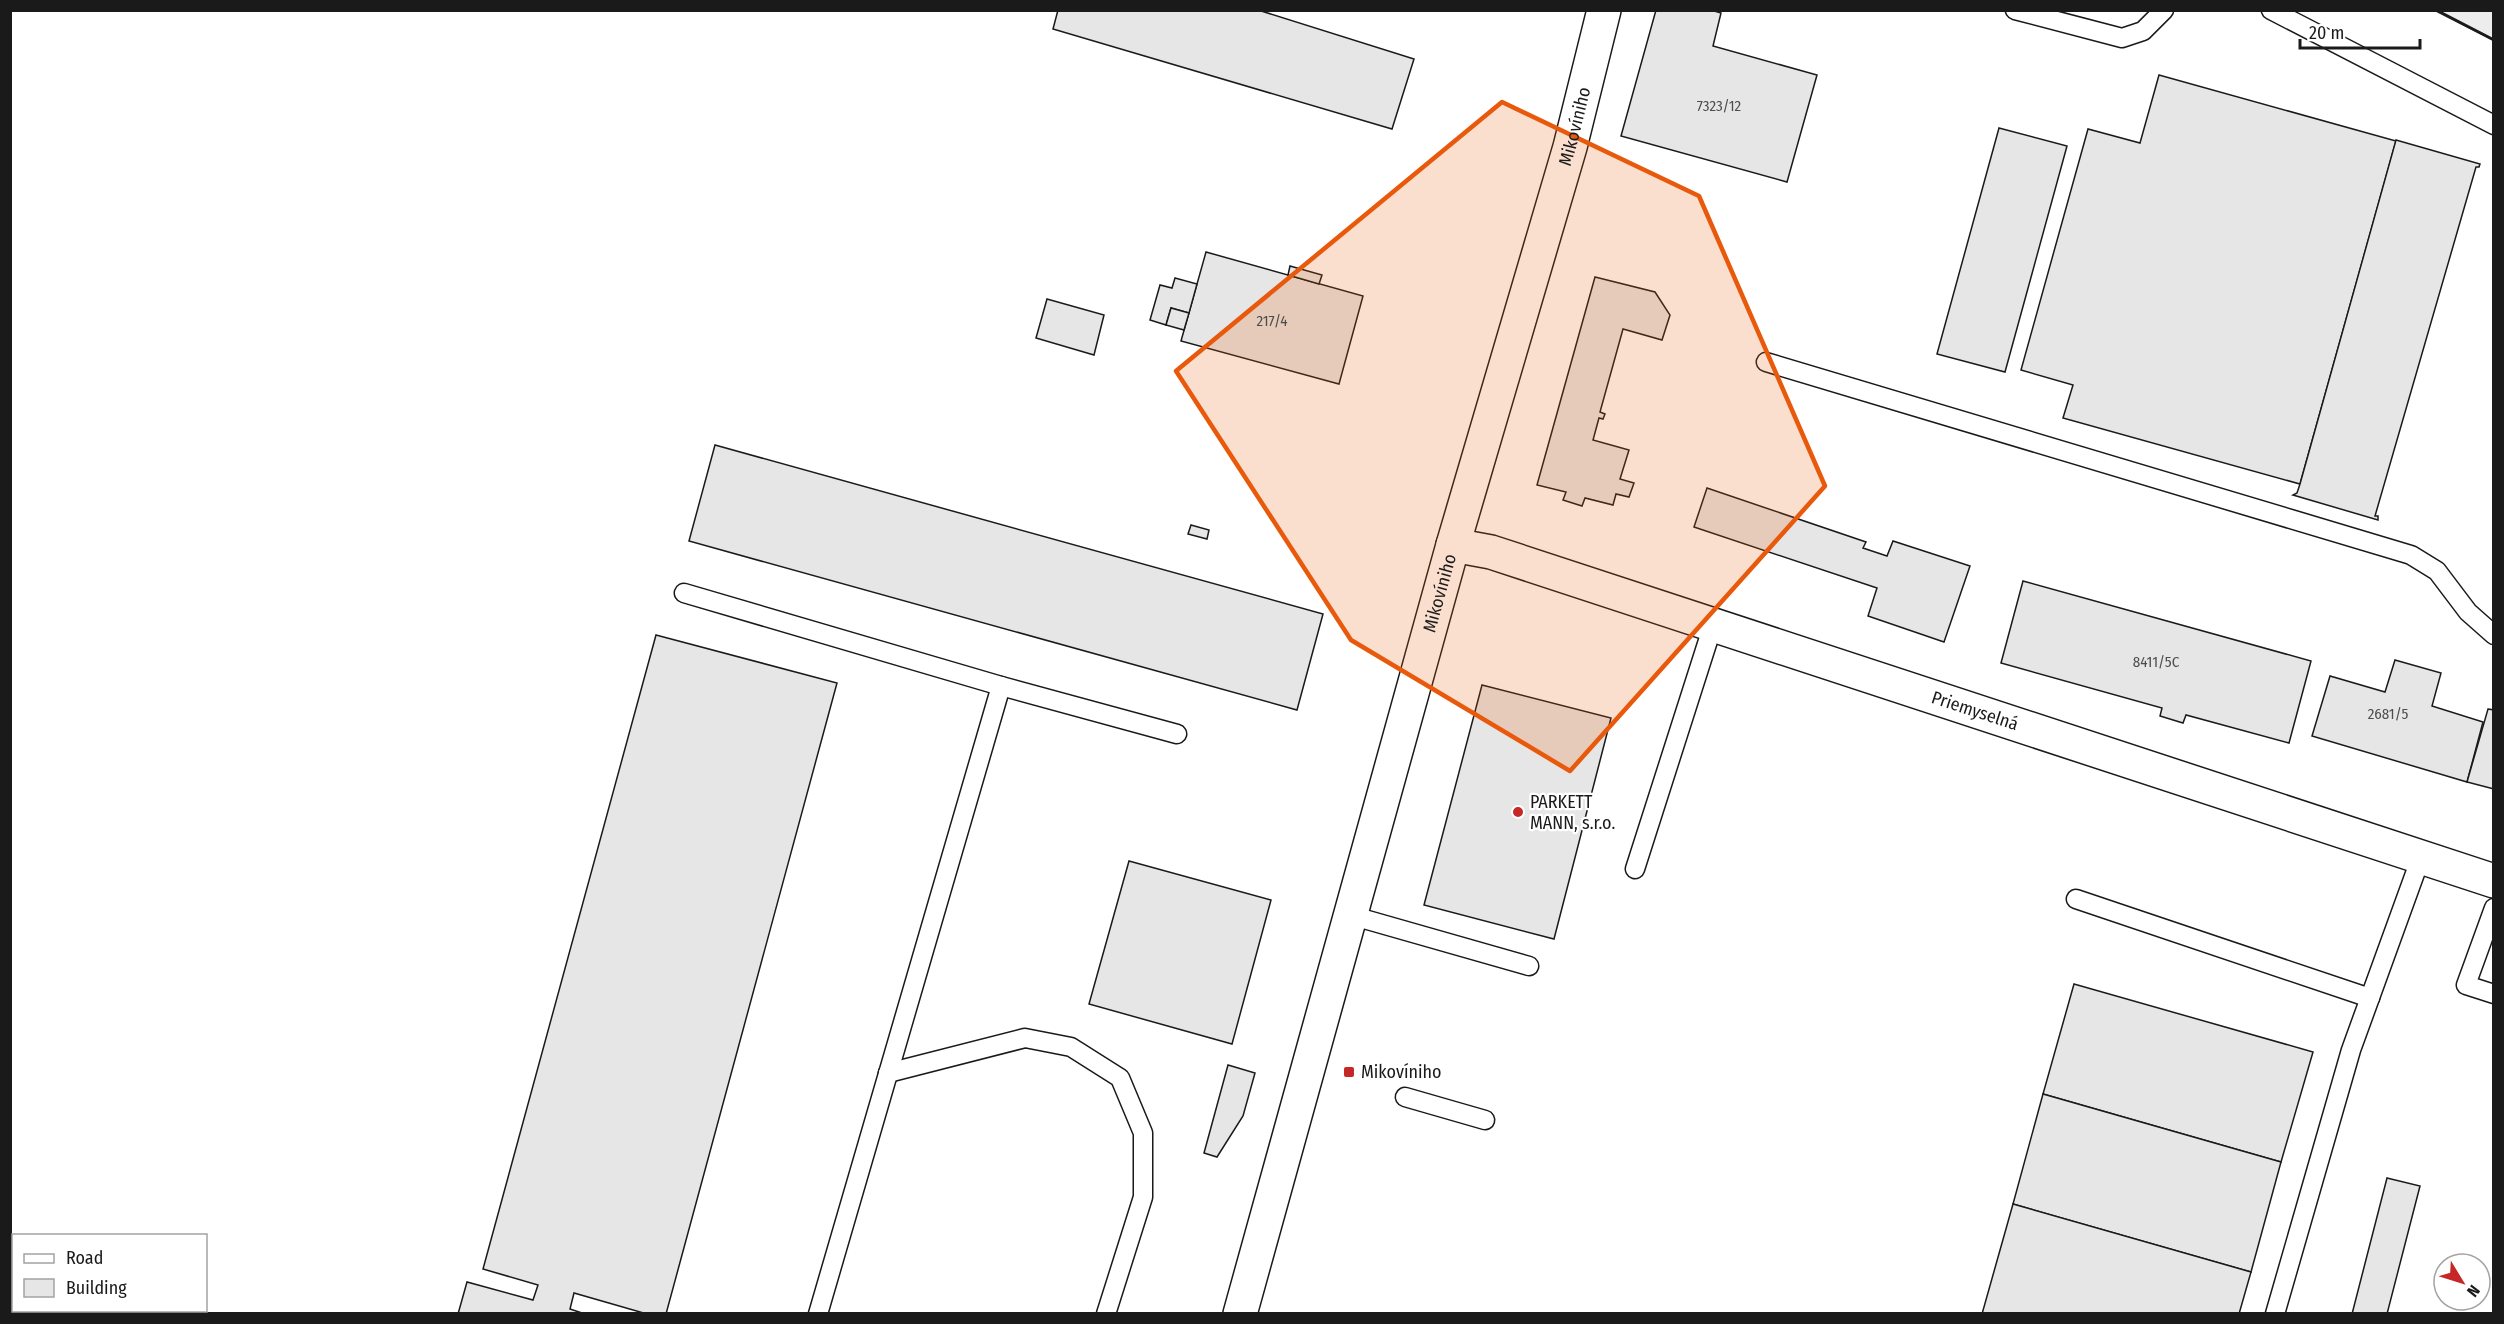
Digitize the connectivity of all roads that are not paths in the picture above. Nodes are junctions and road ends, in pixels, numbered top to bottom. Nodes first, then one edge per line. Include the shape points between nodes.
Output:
1 (1604, 10) edge
2 (2015, 10) edge
3 (2164, 10) edge
4 (2271, 10) edge
5 (2493, 124) edge
6 (1766, 362) dead end
7 (1453, 545) junction
8 (684, 593) dead end
9 (1713, 625) junction
10 (2493, 635) edge
11 (1001, 686) junction
12 (1177, 734) dead end
13 (2421, 857) junction
14 (1635, 869) dead end
15 (2493, 881) edge
16 (2076, 899) dead end
17 (2493, 908) edge
18 (1350, 915) junction
19 (1529, 966) dead end
20 (2493, 994) edge
21 (2370, 998) junction
22 (888, 1073) junction
23 (1405, 1097) dead end
24 (1485, 1120) dead end
25 (818, 1314) edge
26 (1106, 1314) edge
27 (1240, 1314) edge
28 (2275, 1314) edge

1 - 7 street, Mikovíniho via 1570,147
2 - 3 lane via 2122,38 2143,31
4 - 5 lane
6 - 10 lane via 2411,555 2437,571 2468,612
7 - 9 street, Priemyselná via 1491,552
7 - 18 street, Mikovíniho
8 - 11 lane
9 - 13 street, Priemyselná
9 - 14 lane
11 - 12 lane
11 - 22 lane
13 - 15 street, Priemyselná
13 - 21 lane
16 - 21 lane
17 - 20 lane via 2466,985
18 - 19 lane
18 - 27 street, Mikovíniho
21 - 28 lane via 2351,1050
22 - 25 lane
22 - 26 lane via 1024,1038 1071,1047 1120,1078 1143,1133 1143,1197
23 - 24 lane

